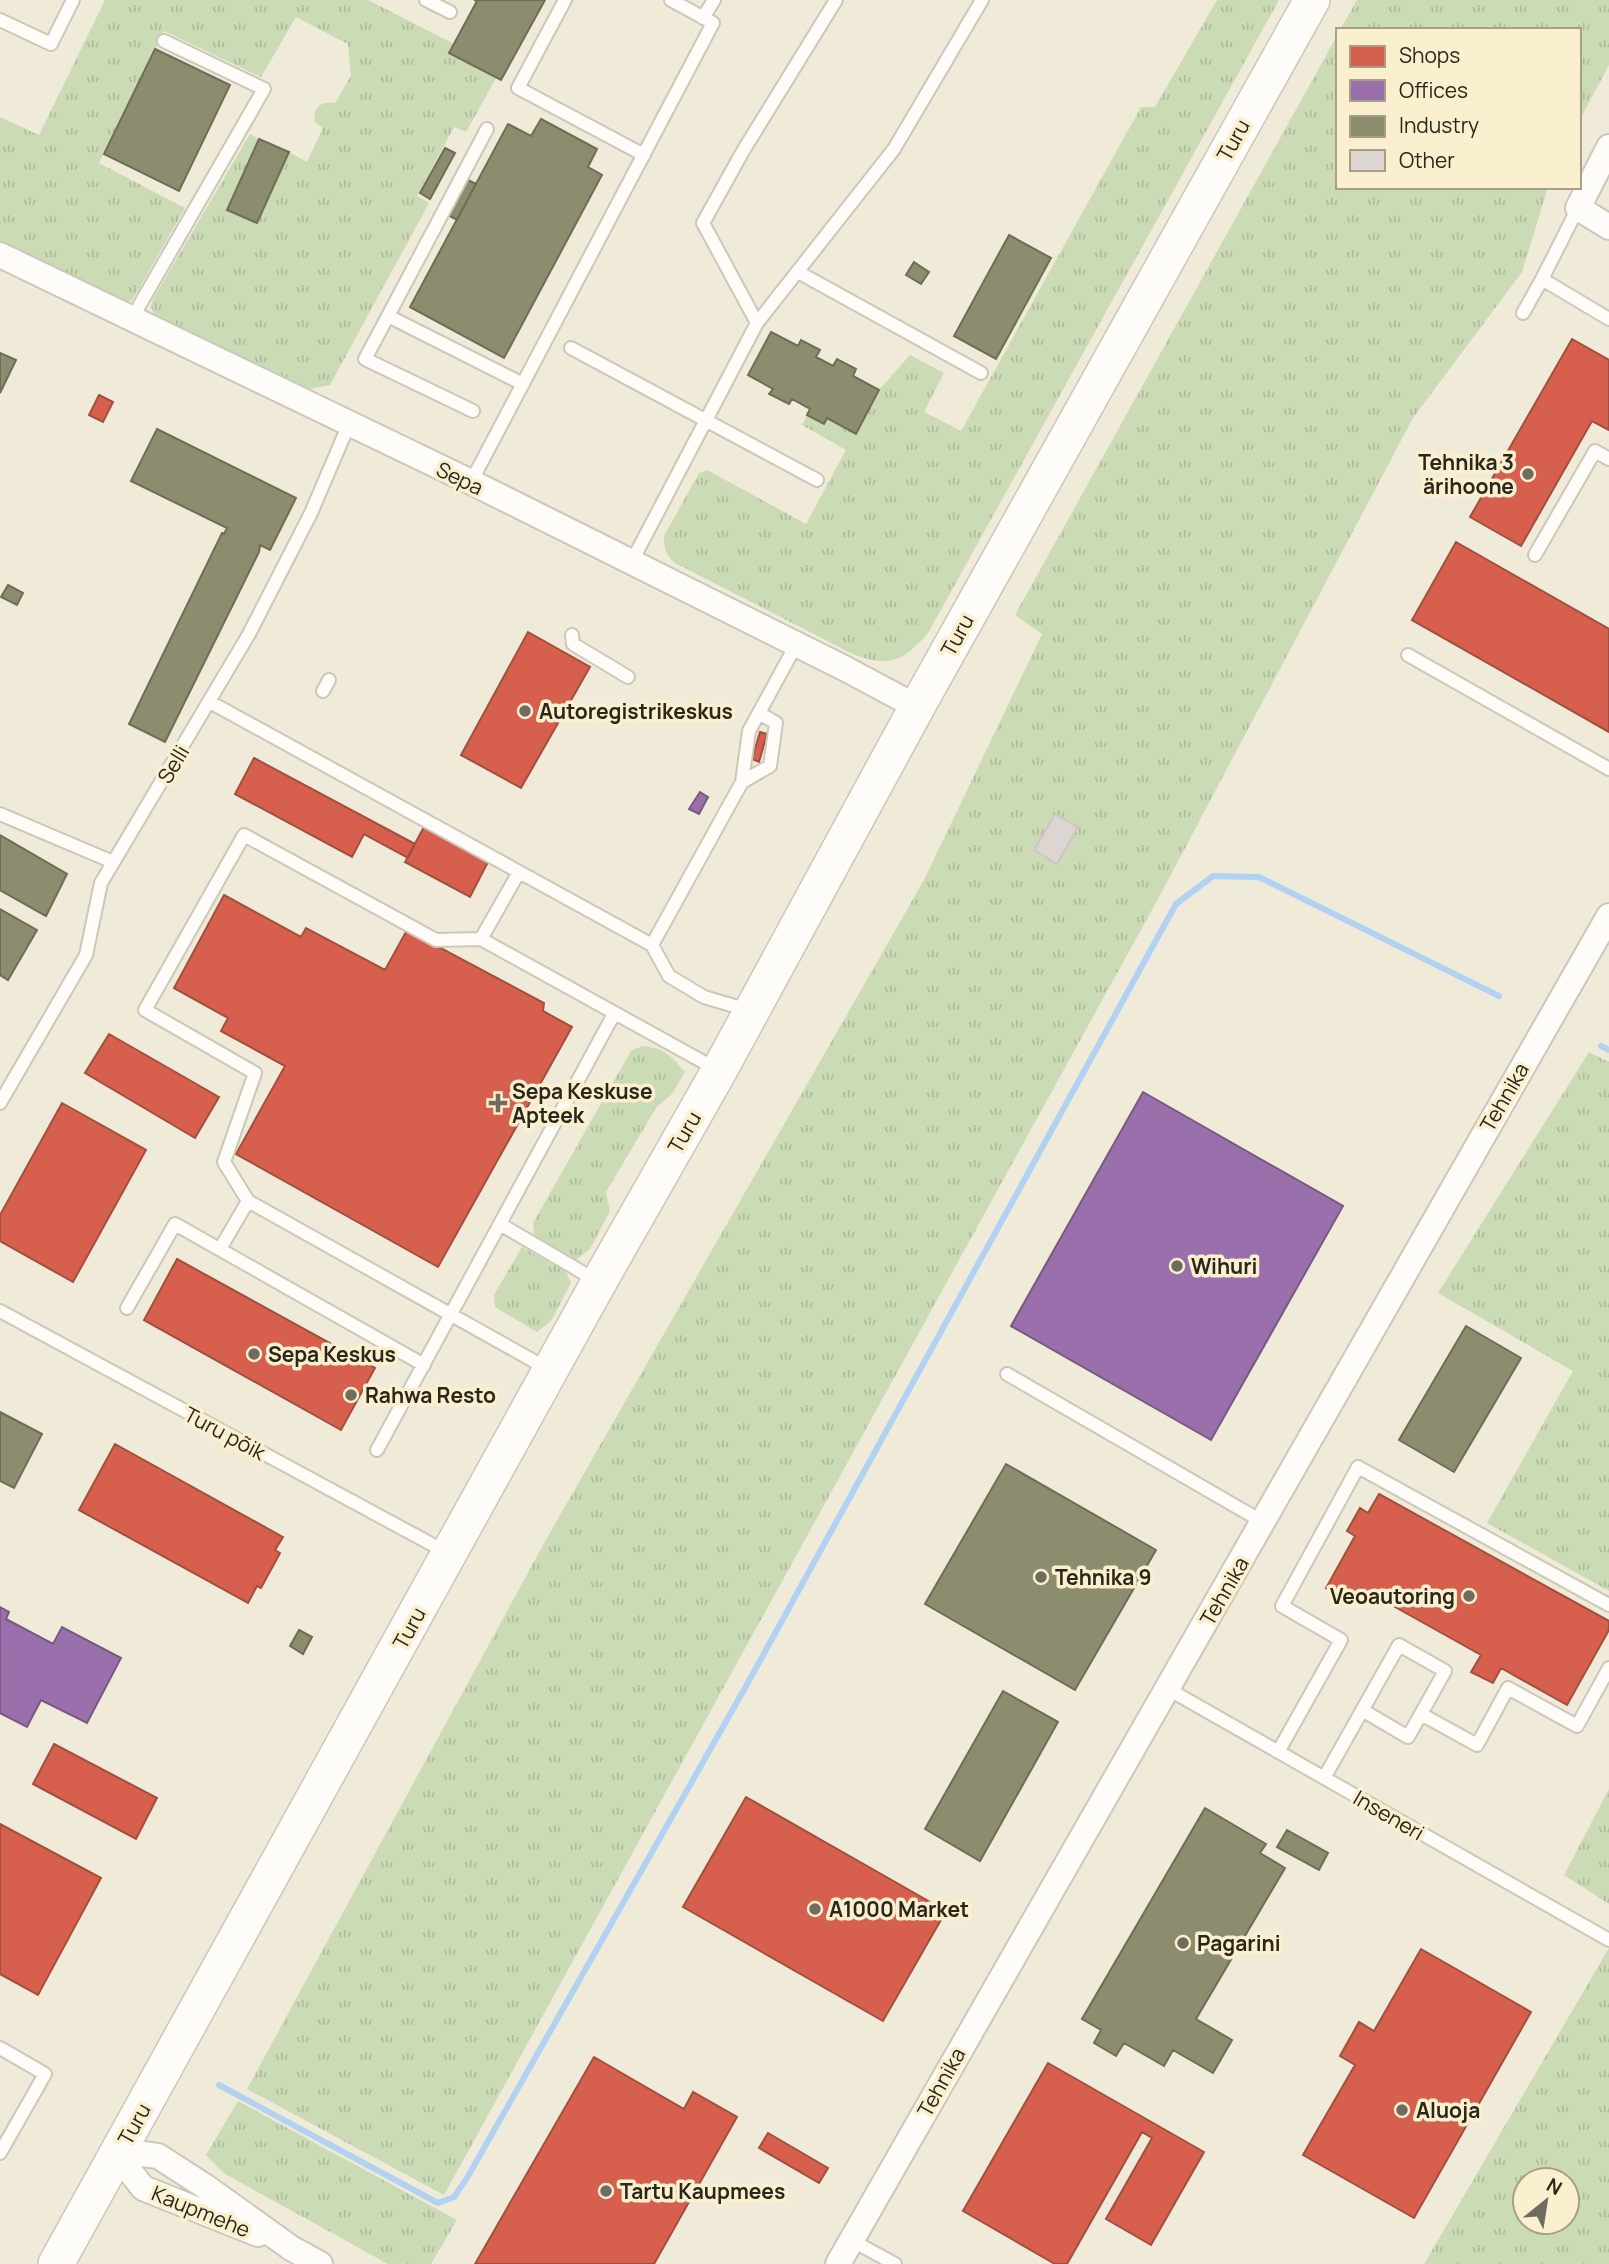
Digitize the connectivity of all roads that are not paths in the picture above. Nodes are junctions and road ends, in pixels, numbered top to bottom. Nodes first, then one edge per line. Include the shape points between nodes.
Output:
1 (73, 0) edge
2 (426, 0) edge
3 (565, 0) edge
4 (671, 0) edge
5 (714, 0) edge
6 (836, 0) edge
7 (982, 0) edge
8 (1311, 0) edge
9 (450, 12) dead end
10 (703, 18) junction
11 (0, 20) edge
12 (164, 41) dead end
13 (487, 129) dead end
14 (1609, 147) edge
15 (644, 155) junction
16 (1578, 208) junction
17 (1609, 227) edge
18 (0, 255) edge
19 (798, 272) junction
20 (1542, 279) junction
21 (1523, 313) dead end
22 (388, 316) junction
23 (1609, 318) edge
24 (131, 320) junction
25 (757, 323) junction
26 (571, 348) dead end
27 (981, 373) dead end
28 (523, 384) junction
29 (473, 411) dead end
30 (706, 420) junction
31 (349, 424) junction
32 (1609, 459) edge
33 (817, 480) dead end
34 (471, 482) junction
35 (1535, 555) dead end
36 (631, 563) junction
37 (572, 635) dead end
38 (796, 645) junction
39 (1408, 655) dead end
40 (628, 677) dead end
41 (210, 702) junction
42 (917, 707) junction
43 (759, 713) junction
44 (1609, 769) edge
45 (742, 782) junction
46 (0, 814) edge
47 (113, 862) junction
48 (519, 872) junction
49 (1609, 916) edge
50 (481, 939) junction
51 (652, 945) junction
52 (751, 1011) junction
53 (614, 1014) junction
54 (719, 1071) junction
55 (0, 1103) edge
56 (248, 1201) junction
57 (500, 1224) junction
58 (220, 1249) junction
59 (599, 1282) junction
60 (127, 1308) dead end
61 (0, 1311) edge
62 (451, 1315) junction
63 (424, 1365) junction
64 (551, 1370) junction
65 (1007, 1374) dead end
66 (377, 1450) dead end
67 (1263, 1522) junction
68 (450, 1554) junction
69 (1609, 1605) edge
70 (1609, 1668) edge
71 (1168, 1689) junction
72 (1362, 1710) junction
73 (1421, 1714) junction
74 (1278, 1752) junction
75 (1324, 1778) junction
76 (1609, 1940) edge
77 (0, 2048) edge
78 (119, 2151) junction
79 (0, 2153) edge
80 (851, 2240) junction
81 (291, 2248) junction
82 (56, 2264) edge
83 (320, 2264) edge
84 (838, 2264) edge
85 (895, 2264) edge

1 - 11 lane via 51,44
2 - 9 lane
3 - 15 lane via 519,88
4 - 10 lane
5 - 10 lane
6 - 25 lane via 703,223
7 - 19 lane via 894,149
8 - 42 main road, Turu
10 - 15 lane via 713,23
12 - 24 lane via 264,89
13 - 22 lane
14 - 16 street
15 - 28 lane
16 - 17 street
16 - 20 lane
18 - 24 street, Sepa
19 - 25 lane
19 - 27 lane
20 - 21 lane
20 - 23 lane
22 - 28 lane
22 - 29 lane via 365,359
24 - 31 street, Sepa
25 - 30 lane
26 - 30 lane
28 - 34 lane
30 - 33 lane
30 - 36 lane
31 - 34 street, Sepa
31 - 41 lane, Selli via 312,513
32 - 35 lane via 1595,451
34 - 36 street, Sepa
36 - 38 street, Sepa
37 - 40 lane via 573,644
38 - 42 street, Sepa
38 - 43 lane
39 - 44 lane
41 - 47 lane, Selli
41 - 48 lane
42 - 52 main road, Turu
43 - 45 lane via 749,731
43 - 45 lane via 776,723 770,766
45 - 51 lane
46 - 47 lane
47 - 55 lane, Selli via 101,883 86,955
48 - 50 lane
48 - 51 lane
49 - 67 street, Tehnika
50 - 53 lane
50 - 56 lane via 436,940 244,835 145,1010 255,1073 225,1162
51 - 52 lane via 668,976 704,997
52 - 54 main road, Turu
53 - 54 lane
53 - 57 lane
54 - 59 main road, Turu
56 - 58 lane
56 - 62 lane
57 - 59 lane
57 - 62 lane
58 - 60 lane via 175,1224
58 - 63 lane
59 - 64 main road, Turu
61 - 68 lane, Turu põik
62 - 63 lane
62 - 64 lane
63 - 66 lane
64 - 68 main road, Turu
65 - 67 lane
67 - 71 street, Tehnika
68 - 78 main road, Turu
69 - 74 lane via 1358,1467 1282,1606 1341,1640
70 - 73 lane via 1577,1726 1508,1688 1477,1745
71 - 74 lane, Inseneri
71 - 80 street, Tehnika
72 - 73 lane via 1408,1737
72 - 73 lane via 1399,1645 1445,1671
72 - 75 lane
74 - 75 lane, Inseneri
75 - 76 lane, Inseneri
77 - 79 lane via 44,2074
78 - 81 street, Kaupmehe via 158,2156
78 - 81 street, Kaupmehe via 143,2188
78 - 82 main road, Turu
80 - 84 street, Tehnika
80 - 85 lane
81 - 83 street, Kaupmehe

